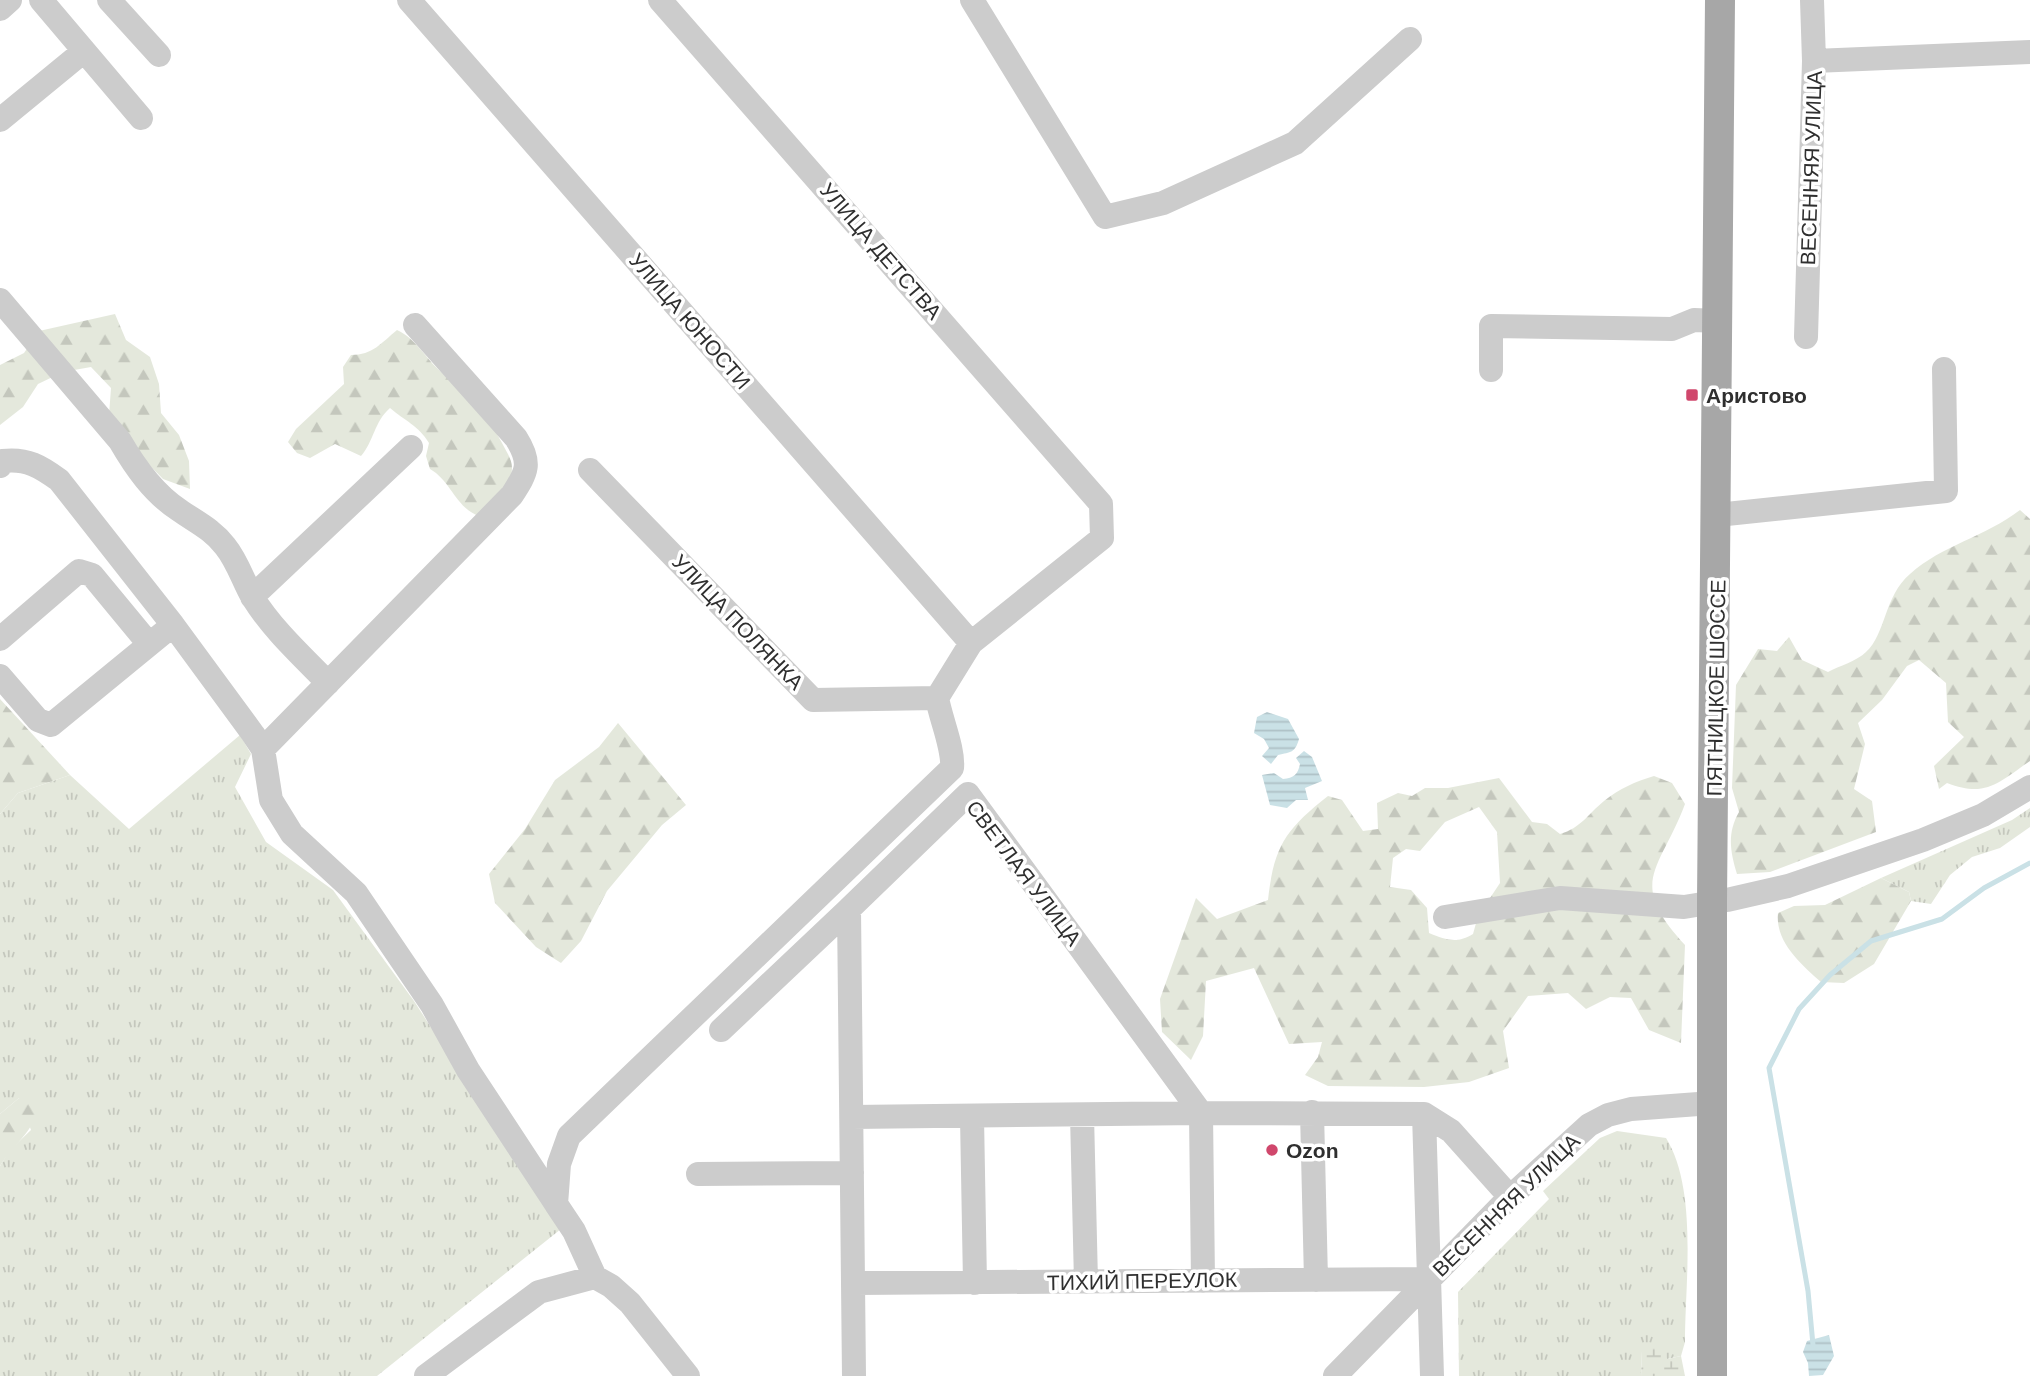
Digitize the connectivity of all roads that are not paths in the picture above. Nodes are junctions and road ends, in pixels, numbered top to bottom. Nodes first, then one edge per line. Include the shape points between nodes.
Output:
1 (10, 0) edge
2 (41, 0) edge
3 (109, 0) edge
4 (409, 0) edge
5 (660, 0) edge
6 (972, 0) edge
7 (1720, 0) edge
8 (1812, 0) edge
9 (0, 9) edge
10 (1410, 39) dead end
11 (84, 51) junction
12 (2030, 52) edge
13 (159, 55) dead end
14 (1814, 61) junction
15 (141, 118) dead end
16 (0, 120) edge
17 (0, 300) edge
18 (1718, 321) junction
19 (415, 325) dead end
20 (1806, 337) dead end
21 (1944, 369) dead end
22 (1491, 370) dead end
23 (411, 447) dead end
24 (0, 466) edge
25 (590, 470) dead end
26 (1717, 515) junction
27 (252, 597) junction
28 (173, 625) junction
29 (0, 639) edge
30 (971, 643) junction
31 (149, 644) junction
32 (0, 676) edge
33 (328, 683) junction
34 (937, 698) junction
35 (263, 749) junction
36 (2030, 787) edge
37 (1712, 902) junction
38 (849, 909) junction
39 (1445, 917) dead end
40 (722, 1030) dead end
41 (1712, 1103) junction
42 (1312, 1112) junction
43 (1201, 1113) junction
44 (1424, 1114) junction
45 (1082, 1115) junction
46 (852, 1117) junction
47 (972, 1117) junction
48 (852, 1172) junction
49 (698, 1174) dead end
50 (1510, 1197) junction
51 (556, 1204) junction
52 (595, 1277) junction
53 (1430, 1279) junction
54 (1316, 1280) junction
55 (1203, 1281) junction
56 (1086, 1282) junction
57 (855, 1283) junction
58 (975, 1283) junction
59 (426, 1376) edge
60 (688, 1376) edge
61 (854, 1376) edge
62 (1335, 1376) edge
63 (1432, 1376) edge
64 (1712, 1376) edge

1 - 9 street
2 - 11 street
3 - 13 street
4 - 30 street, УЛИЦА ЮНОСТИ
5 - 30 street, УЛИЦА ДЕТСТВА via 1101,504 1102,538
6 - 10 street via 1105,217 1163,204 1295,143
7 - 18 main road, ПЯТНИЦКОЕ ШОССЕ
8 - 14 street, ВЕСЕННЯЯ УЛИЦА
11 - 15 street
11 - 16 street
12 - 14 street
14 - 20 street, ВЕСЕННЯЯ УЛИЦА
17 - 27 street via 155,489 210,529 226,547
18 - 22 street via 1694,320 1672,329 1492,326
18 - 26 main road, ПЯТНИЦКОЕ ШОССЕ
19 - 33 street via 516,438 526,454 525,475 512,495
21 - 26 street via 1946,491
23 - 27 street
24 - 28 street via 3,461 20,459 59,480
25 - 34 street, УЛИЦА ПОЛЯНКА via 813,700
26 - 37 main road, ПЯТНИЦКОЕ ШОССЕ
27 - 33 street
28 - 31 street
28 - 35 street
29 - 31 street via 79,570 92,575
30 - 34 street
31 - 32 street via 51,725 38,720
33 - 35 street
34 - 51 street via 943,732 953,753 952,768 569,1136 559,1164
35 - 51 street via 271,800 292,834 356,893
36 - 37 street via 1983,815 1923,839 1788,886
37 - 39 street via 1684,907 1560,898
37 - 41 main road, ПЯТНИЦКОЕ ШОССЕ
38 - 40 street
38 - 43 street, СВЕТЛАЯ УЛИЦА via 968,794
38 - 46 street
41 - 50 street, ВЕСЕННЯЯ УЛИЦА via 1608,1115 1589,1125
41 - 64 main road, ПЯТНИЦКОЕ ШОССЕ
42 - 43 street
42 - 44 street
42 - 54 street
43 - 45 street
43 - 55 street
44 - 50 street via 1451,1131
44 - 53 street
45 - 47 street
45 - 56 street
46 - 47 street
46 - 48 street
47 - 58 street
48 - 49 street
48 - 57 street
50 - 53 street, ВЕСЕННЯЯ УЛИЦА
51 - 52 street
52 - 59 street via 539,1292
52 - 60 street via 630,1303
53 - 54 street, ТИХИЙ ПЕРЕУЛОК
53 - 62 street, ВЕСЕННЯЯ УЛИЦА
53 - 63 street
54 - 55 street, ТИХИЙ ПЕРЕУЛОК
55 - 56 street, ТИХИЙ ПЕРЕУЛОК
56 - 58 street, ТИХИЙ ПЕРЕУЛОК
57 - 58 street, ТИХИЙ ПЕРЕУЛОК
57 - 61 street

